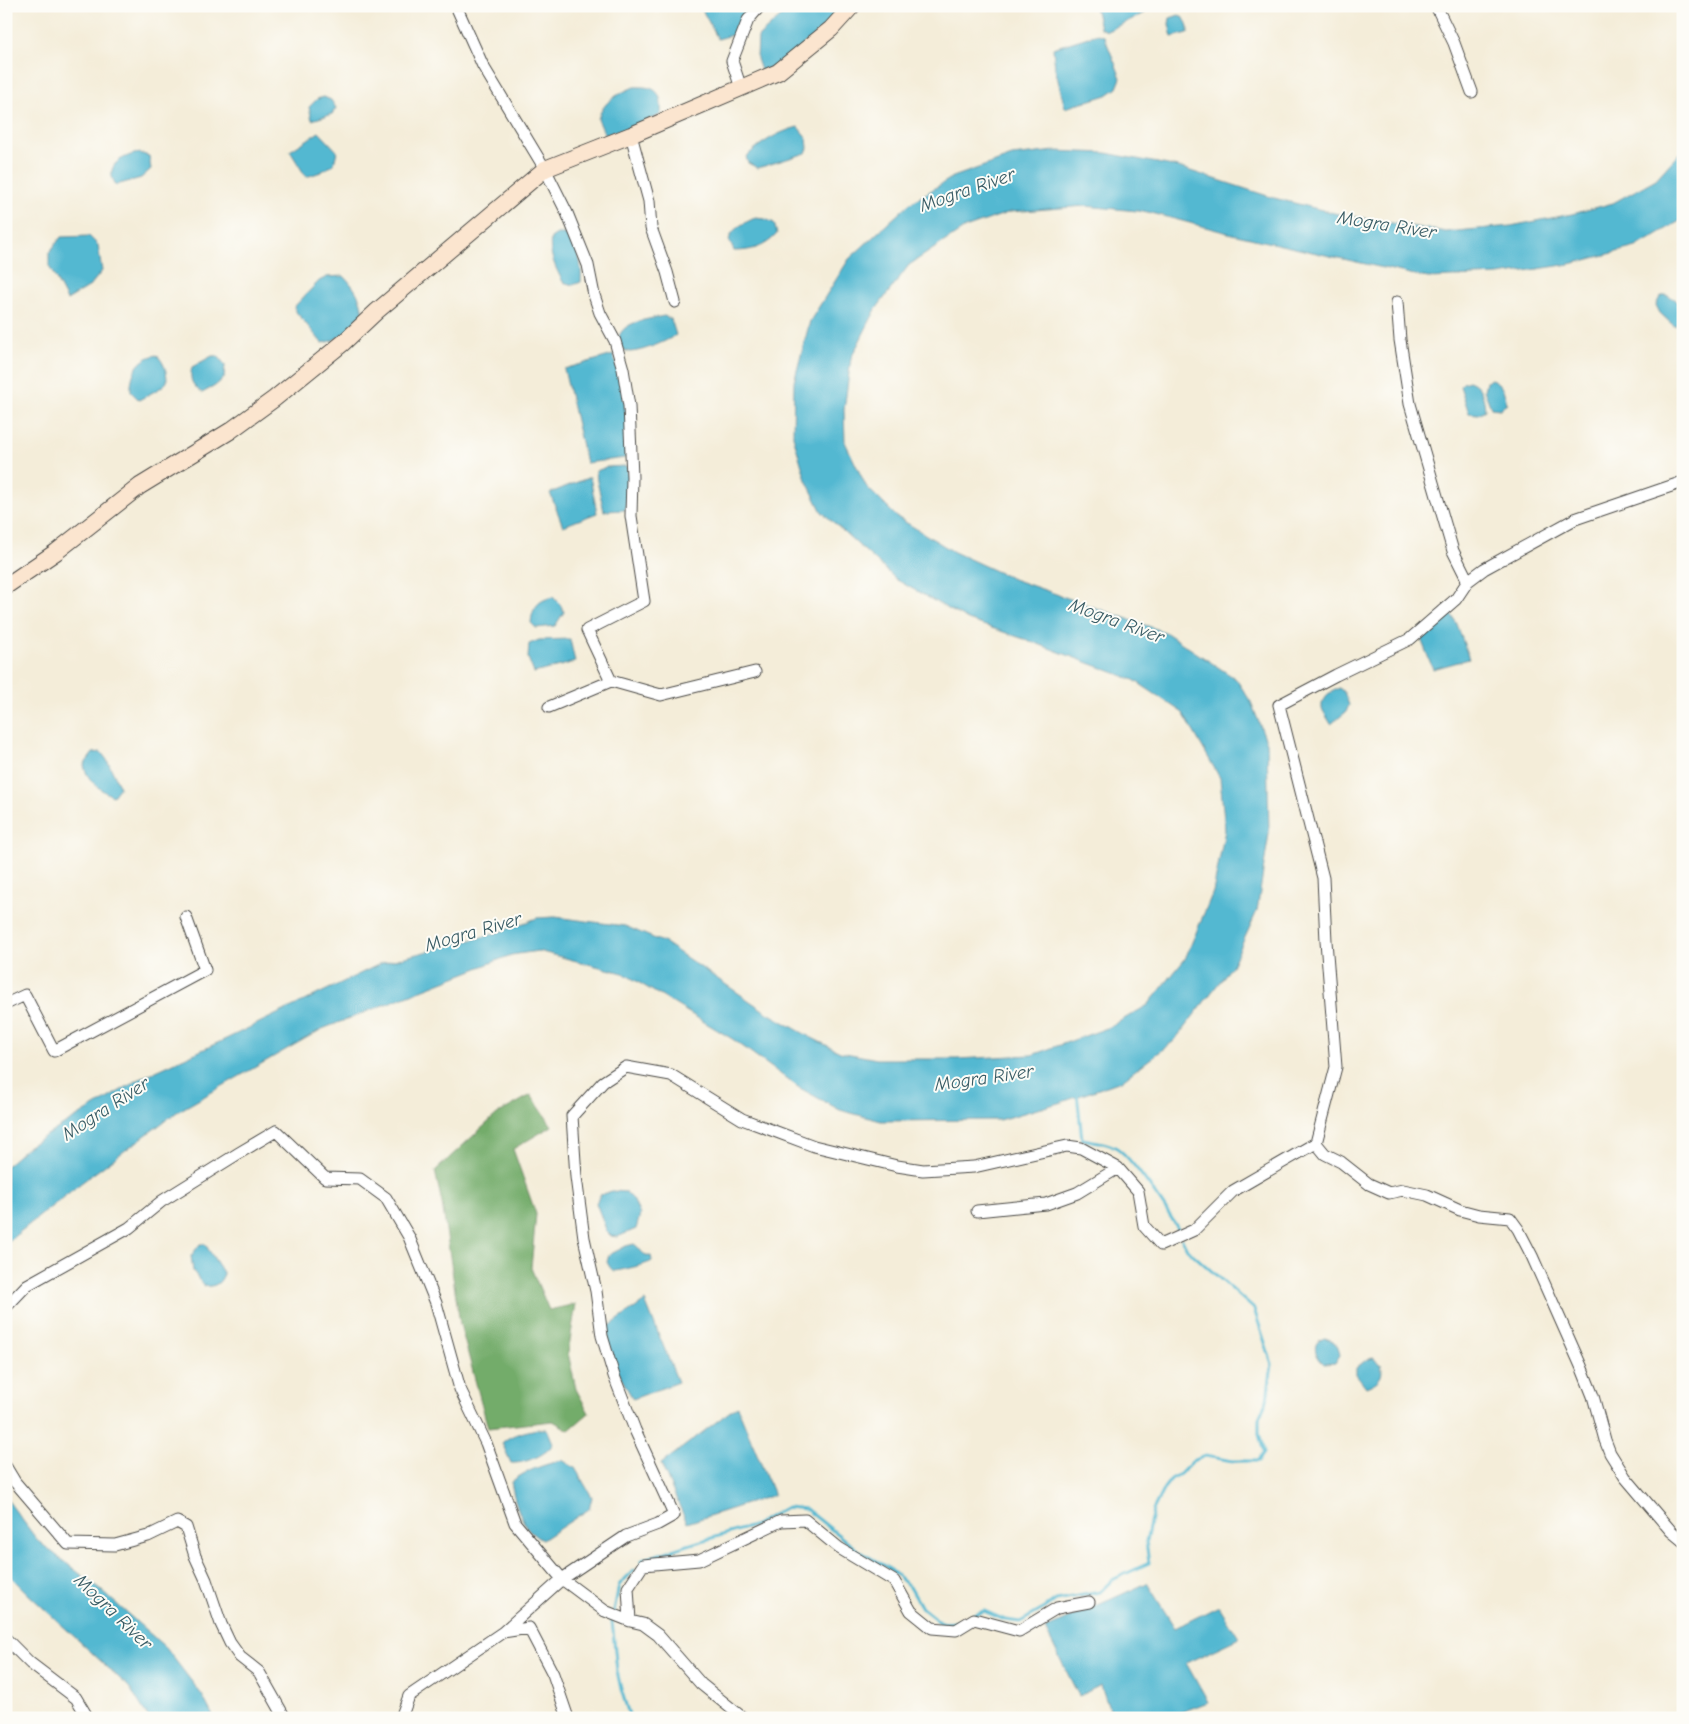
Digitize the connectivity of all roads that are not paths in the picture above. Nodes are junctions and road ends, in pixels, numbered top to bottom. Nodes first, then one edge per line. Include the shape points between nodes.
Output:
1 (456, 6) edge
2 (760, 6) edge
3 (852, 6) edge
4 (1436, 6) edge
5 (742, 88) junction
6 (1472, 92) dead end
7 (631, 135) junction
8 (545, 169) junction
9 (675, 302) dead end
10 (1397, 302) dead end
11 (1683, 482) edge
12 (1468, 581) junction
13 (6, 586) edge
14 (755, 672) dead end
15 (611, 681) junction
16 (549, 707) dead end
17 (186, 917) dead end
18 (6, 1004) edge
19 (1316, 1143) junction
20 (1118, 1168) junction
21 (977, 1210) dead end
22 (6, 1307) edge
23 (6, 1467) edge
24 (1683, 1541) edge
25 (562, 1579) junction
26 (1089, 1602) dead end
27 (630, 1621) junction
28 (503, 1632) junction
29 (6, 1639) edge
30 (88, 1718) edge
31 (285, 1718) edge
32 (402, 1718) edge
33 (568, 1718) edge
34 (743, 1718) edge

1 - 8 street via 483,66
2 - 5 street via 748,20 732,61
3 - 5 street via 831,29 778,72
4 - 6 street
5 - 7 street
7 - 8 street
7 - 9 street via 648,201 651,228
8 - 13 street via 274,399 230,431 140,486 56,552
8 - 15 street via 588,264 600,313 615,341 629,406 631,516 644,601 587,630
10 - 12 street via 1410,404 1452,551
11 - 12 street via 1575,519 1484,568
12 - 19 street via 1456,599 1410,639 1279,705 1323,878 1336,1067
14 - 15 street via 660,695
15 - 16 street
17 - 18 street via 205,970 54,1050 25,995
19 - 20 street via 1233,1192 1194,1230 1161,1245 1144,1226 1138,1191
19 - 24 street via 1325,1154 1369,1184 1389,1193 1403,1190 1428,1195 1460,1210 1510,1218 1532,1256 1581,1366 1610,1453 1625,1477
20 - 21 street via 1077,1193 1046,1204
20 - 25 street via 1081,1148 1067,1146 974,1166 923,1170 898,1166 814,1146 742,1119 671,1075 626,1067 602,1082 572,1116 584,1238 602,1336 614,1376 674,1515 626,1536
22 - 25 street via 27,1285 129,1228 162,1201 276,1131 326,1178 360,1179 386,1198 409,1237 436,1303 460,1389 486,1443 515,1523
23 - 31 street via 68,1544 115,1545 148,1536 177,1522 186,1527 230,1643 240,1657 259,1672
25 - 27 street via 606,1611
25 - 28 street
26 - 27 street via 1057,1608 1019,1632 974,1619 956,1630 932,1628 911,1611 894,1581 839,1548 805,1520 781,1521 699,1560 643,1565 628,1588
27 - 34 street via 643,1624 658,1635 701,1684
28 - 32 street via 410,1696
28 - 33 street via 529,1628 553,1674
29 - 30 street via 36,1668 76,1698

